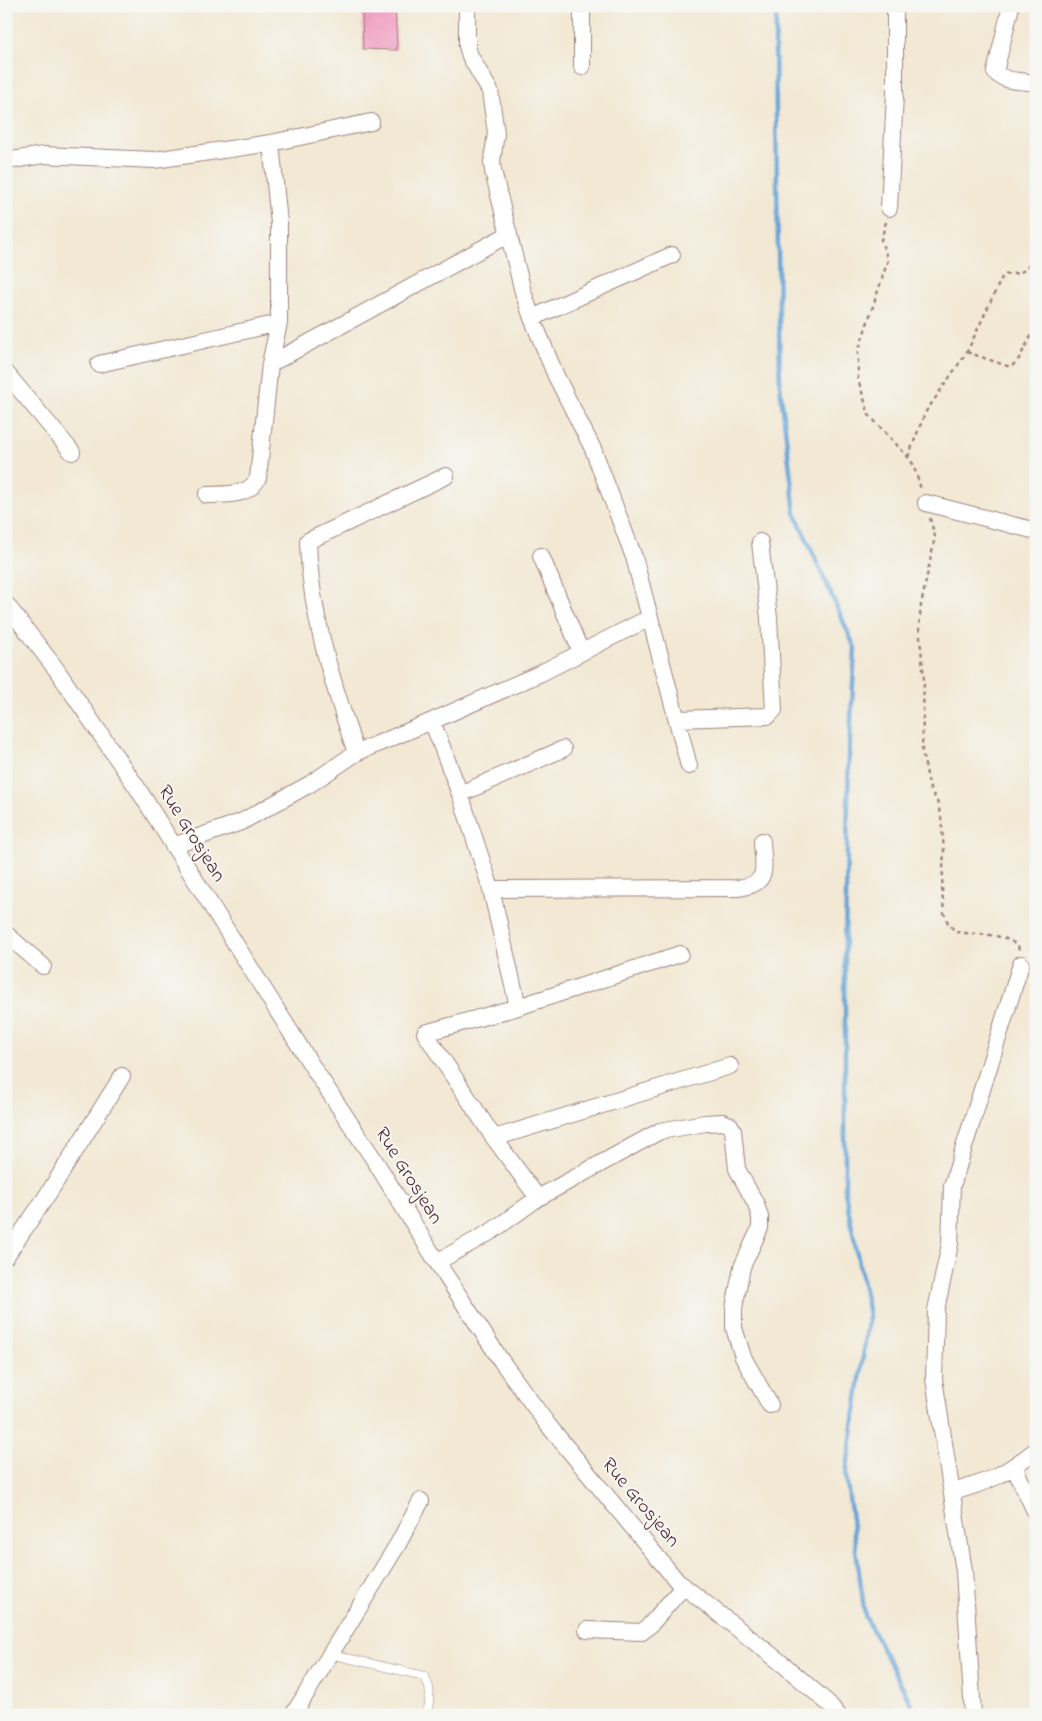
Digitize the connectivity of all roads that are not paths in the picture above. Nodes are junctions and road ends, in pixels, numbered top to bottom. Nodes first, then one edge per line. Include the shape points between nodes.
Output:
1 (467, 6) edge
2 (582, 6) edge
3 (895, 6) edge
4 (1011, 6) edge
5 (582, 67) dead end
6 (1036, 83) edge
7 (371, 122) dead end
8 (271, 143) junction
9 (6, 161) edge
10 (890, 208) road end
11 (509, 234) junction
12 (672, 254) dead end
13 (532, 318) junction
14 (279, 323) junction
15 (99, 364) dead end
16 (270, 364) junction
17 (6, 373) edge
18 (72, 452) dead end
19 (446, 476) dead end
20 (207, 495) dead end
21 (926, 503) road end
22 (1036, 530) edge
23 (760, 542) dead end
24 (541, 556) dead end
25 (6, 604) edge
26 (650, 618) junction
27 (581, 652) junction
28 (676, 719) junction
29 (432, 721) junction
30 (563, 749) dead end
31 (356, 753) junction
32 (689, 766) dead end
33 (460, 794) junction
34 (762, 841) dead end
35 (173, 846) junction
36 (490, 889) junction
37 (6, 934) edge
38 (680, 954) dead end
39 (1020, 964) road end
40 (42, 966) dead end
41 (518, 1007) junction
42 (730, 1066) dead end
43 (122, 1076) dead end
44 (494, 1138) junction
45 (538, 1198) junction
46 (6, 1256) edge
47 (437, 1262) junction
48 (770, 1405) dead end
49 (1036, 1450) edge
50 (1014, 1467) junction
51 (952, 1492) junction
52 (421, 1501) dead end
53 (1036, 1513) edge
54 (684, 1586) junction
55 (587, 1630) dead end
56 (330, 1654) junction
57 (294, 1715) edge
58 (427, 1715) edge
59 (838, 1715) edge
60 (973, 1715) edge

1 - 11 street via 467,46 490,91 496,134 492,162
2 - 5 street
3 - 10 street
4 - 6 street via 995,72 1004,78
7 - 8 street
8 - 9 street via 154,160 43,155
8 - 14 street via 278,223
11 - 13 street
11 - 16 street
12 - 13 street
13 - 26 street via 552,368 593,449 634,557
14 - 15 street
14 - 16 street
16 - 20 street via 258,478 250,490 242,493
17 - 18 street
19 - 31 street via 308,541 321,637
21 - 22 street
23 - 28 street via 769,618 774,710 768,716
24 - 27 street
25 - 35 street, Rue Grosjean via 106,740
26 - 27 street
26 - 28 street
27 - 29 street
28 - 32 street
29 - 31 street
29 - 33 street
30 - 33 street
31 - 35 street via 310,784 241,822
33 - 36 street
34 - 36 street via 762,878 752,887
35 - 47 street, Rue Grosjean
36 - 41 street
37 - 40 street
38 - 41 street
39 - 51 street via 952,1186 950,1244 936,1310 934,1379
41 - 44 street via 425,1033
42 - 44 street
43 - 46 street
44 - 45 street
45 - 47 street via 492,1231
45 - 48 street via 660,1131 705,1123 730,1125 737,1169 760,1217 760,1228 742,1267 734,1308 734,1328 743,1357
47 - 54 street, Rue Grosjean via 502,1362 548,1425
49 - 50 street
50 - 51 street via 984,1483
50 - 53 street
51 - 60 street via 964,1571
52 - 56 street
54 - 55 street via 642,1632
54 - 59 street, Rue Grosjean via 784,1664
56 - 57 street
56 - 58 lane via 424,1676 431,1692

